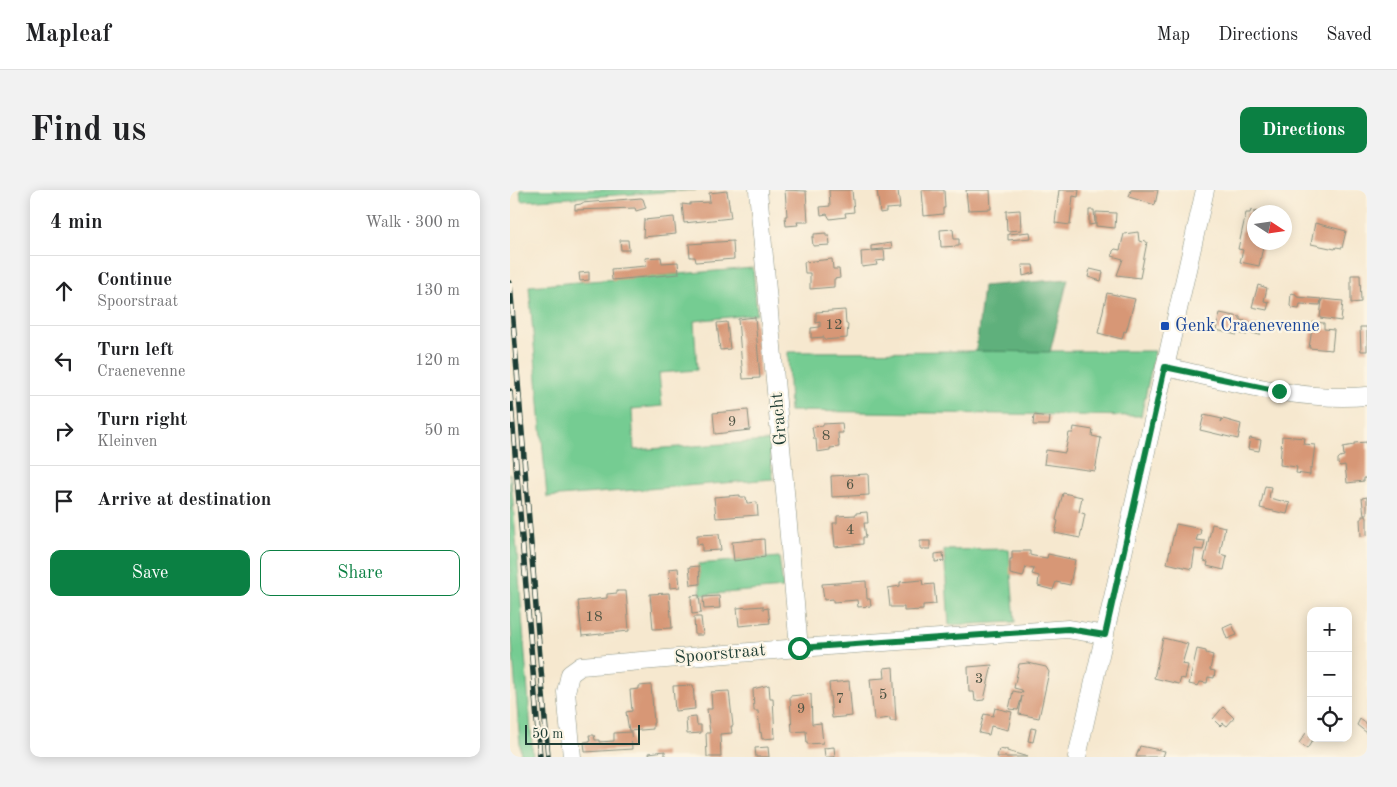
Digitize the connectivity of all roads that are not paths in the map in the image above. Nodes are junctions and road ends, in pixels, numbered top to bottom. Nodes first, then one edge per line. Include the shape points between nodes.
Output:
1 (758, 190) edge
2 (1205, 190) edge
3 (1165, 367) junction
4 (1367, 396) edge
5 (1105, 635) junction
6 (799, 648) junction
7 (572, 757) edge
8 (1077, 757) edge

1 - 6 street, Gracht
2 - 3 street
3 - 4 street via 1279,391 1346,398
3 - 5 street
5 - 6 street, Spoorstraat via 1068,629
5 - 8 street
6 - 7 street, Spoorstraat via 581,666 570,674 566,692

